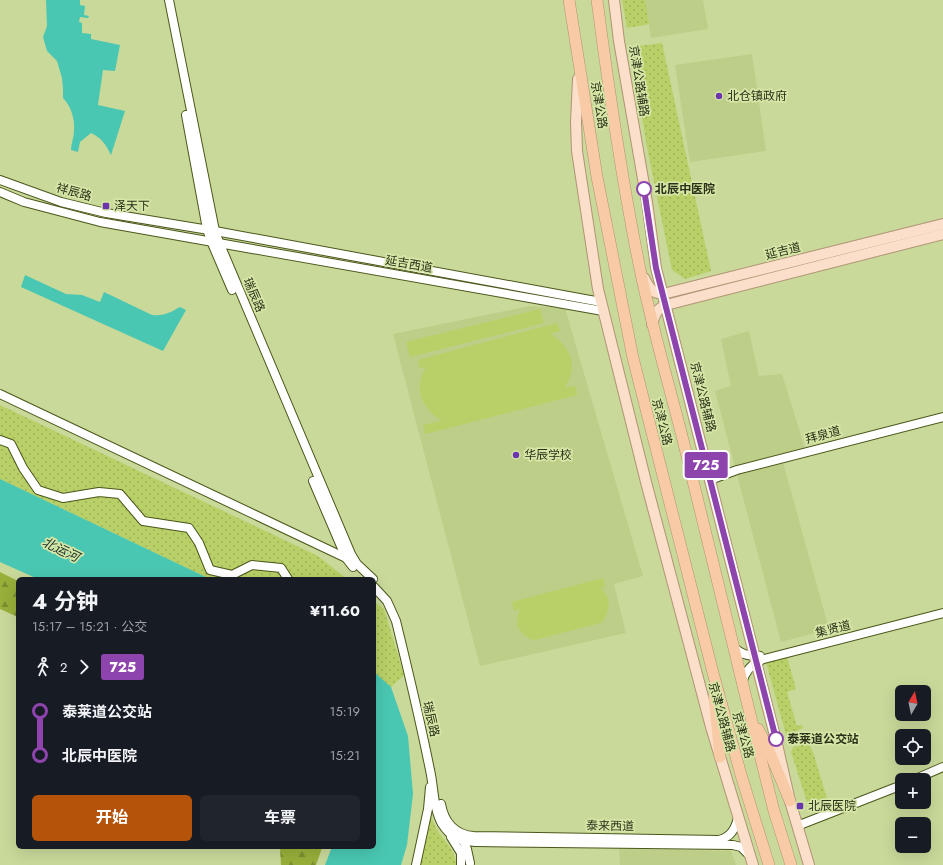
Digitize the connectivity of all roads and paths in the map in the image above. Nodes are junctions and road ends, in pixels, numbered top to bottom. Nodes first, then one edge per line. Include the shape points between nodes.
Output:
1 (165, 0) edge
2 (169, 0) edge
3 (569, 0) edge
4 (597, 0) edge
5 (613, 3) edge
6 (579, 59) junction
7 (0, 180) edge
8 (0, 192) edge
9 (943, 224) edge
10 (190, 226) junction
11 (211, 230) junction
12 (943, 234) edge
13 (188, 237) junction
14 (215, 242) junction
15 (222, 259) junction
16 (641, 271) junction
17 (663, 294) junction
18 (666, 305) junction
19 (602, 306) junction
20 (652, 324) junction
21 (0, 394) edge
22 (943, 417) edge
23 (0, 440) edge
24 (710, 480) junction
25 (350, 559) junction
26 (287, 577) edge
27 (363, 577) edge
28 (370, 577) edge
29 (376, 583) edge
30 (376, 589) edge
31 (943, 609) edge
32 (943, 613) edge
33 (733, 646) junction
34 (755, 659) junction
35 (713, 673) junction
36 (742, 684) junction
37 (749, 712) junction
38 (720, 757) junction
39 (432, 758) junction
40 (943, 767) edge
41 (431, 771) junction
42 (929, 773) edge
43 (895, 788) edge
44 (790, 801) junction
45 (738, 818) junction
46 (797, 826) junction
47 (447, 831) junction
48 (470, 841) junction
49 (750, 855) junction
50 (468, 864) edge
51 (416, 865) edge
52 (461, 865) edge
53 (753, 865) edge
54 (769, 865) edge
55 (791, 865) edge
56 (809, 865) edge

1 - 11 street, 瑞辰路
2 - 11 street, 瑞辰路
3 - 6 highway, 京津公路
4 - 16 highway, 京津公路 via 611,105
5 - 17 main road, 京津公路辅路 via 653,249
6 - 19 main road, 京津公路辅路 via 577,151
6 - 35 highway, 京津公路 via 597,177 633,358
7 - 10 street, 祥辰路 via 61,202 106,213
8 - 13 street, 祥辰路 via 60,213
9 - 17 main road, 延吉道
10 - 11 street, 祥辰路
10 - 14 street
11 - 14 street, 瑞辰路
11 - 19 street, 延吉西道
12 - 18 main road, 延吉道
13 - 14 street, 祥辰路
13 - 15 street
14 - 15 street, 瑞辰路
14 - 19 street, 延吉西道
15 - 25 street, 瑞辰路
16 - 17 main road via 652,291
16 - 20 highway, 京津公路
17 - 18 main road, 京津公路辅路
18 - 20 main road via 656,312
18 - 24 main road, 京津公路辅路
19 - 38 main road, 京津公路辅路
20 - 33 highway, 京津公路
21 - 25 street
22 - 24 street, 拜泉道 via 736,470
23 - 26 street via 11,444 38,490 63,498 99,492 120,494 143,521 189,528 199,542 210,570 232,575 252,565 281,568
24 - 34 main road, 京津公路辅路
25 - 27 street, 瑞辰路 via 351,565
25 - 28 street, 瑞辰路
29 - 39 street, 瑞辰路 via 391,600 400,621
30 - 41 street, 瑞辰路 via 387,601 396,621
31 - 34 street, 集贤道
32 - 34 street, 集贤道 via 769,658
33 - 34 street via 741,654
33 - 36 highway, 京津公路
34 - 36 street
34 - 44 main road, 京津公路辅路
35 - 38 highway
35 - 54 highway, 京津公路
36 - 37 highway, 京津公路
37 - 44 highway via 767,746
37 - 55 highway, 京津公路
38 - 45 main road, 京津公路辅路
39 - 41 street
39 - 48 street, 瑞辰路 via 443,814 456,832
40 - 42 street
41 - 47 street, 瑞辰路 via 438,817
41 - 51 street via 428,809
43 - 46 street
44 - 46 main road, 京津公路辅路
45 - 48 street, 泰来西道 via 734,830 728,837 719,840
45 - 49 main road, 京津公路辅路
46 - 56 main road, 京津公路辅路
47 - 48 street via 454,837
47 - 52 street, 瑞辰路 via 461,853
48 - 49 street, 泰来西道 via 733,845 741,847
48 - 50 street
49 - 53 main road, 京津公路辅路

